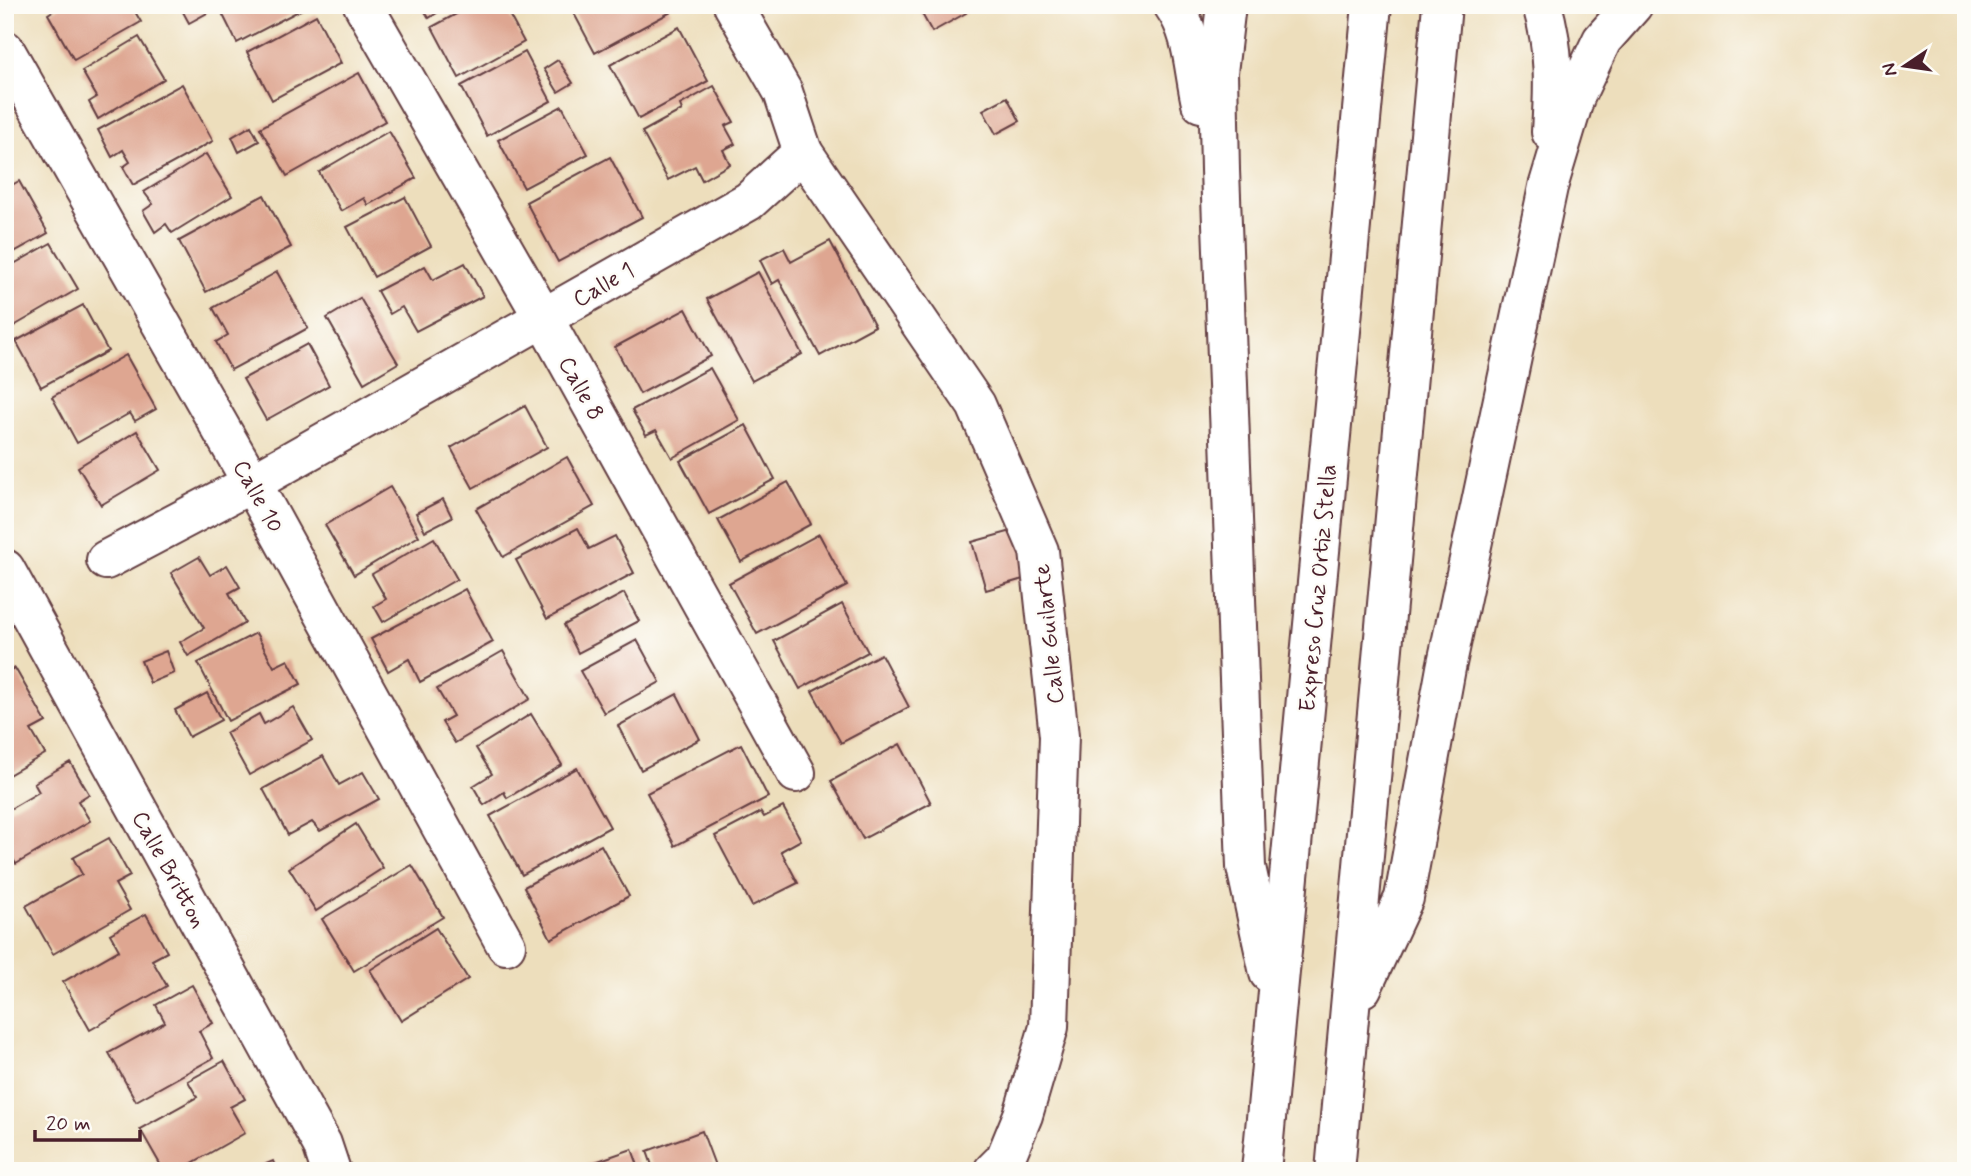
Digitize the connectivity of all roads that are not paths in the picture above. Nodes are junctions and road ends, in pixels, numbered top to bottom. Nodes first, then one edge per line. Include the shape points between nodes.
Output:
1 (363, 5) edge
2 (733, 5) edge
3 (1173, 5) edge
4 (1226, 5) edge
5 (1372, 5) edge
6 (1442, 5) edge
7 (1542, 5) edge
8 (1633, 5) edge
9 (5, 50) edge
10 (803, 152) junction
11 (1220, 170) junction
12 (1548, 187) junction
13 (544, 319) junction
14 (252, 483) junction
15 (106, 560) dead end
16 (5, 569) edge
17 (796, 773) dead end
18 (506, 944) dead end
19 (1277, 1009) junction
20 (1350, 1012) junction
21 (331, 1171) edge
22 (993, 1171) edge
23 (1261, 1171) edge
24 (1335, 1171) edge

1 - 13 main road, Calle 8
2 - 10 main road via 783,92
3 - 11 main road via 1193,51 1200,99
4 - 11 main road via 1218,72
5 - 19 main road, Expreso Cruz Ortiz Stella
6 - 20 main road
7 - 12 main road via 1551,36 1553,90
8 - 12 main road via 1602,40 1575,97
9 - 14 main road, Calle 10
10 - 13 main road, Calle 1 via 749,201
10 - 22 main road, Calle Guilarte via 976,405 1040,551 1059,736 1049,1027 1023,1115 1005,1159
11 - 19 main road via 1245,867
12 - 20 main road via 1446,668 1404,898
13 - 14 main road, Calle 1
13 - 17 main road, Calle 8
14 - 15 main road, Calle 1
14 - 18 main road, Calle 10
16 - 21 main road, Calle Britton via 322,1144
19 - 23 main road, Expreso Cruz Ortiz Stella
20 - 24 main road

